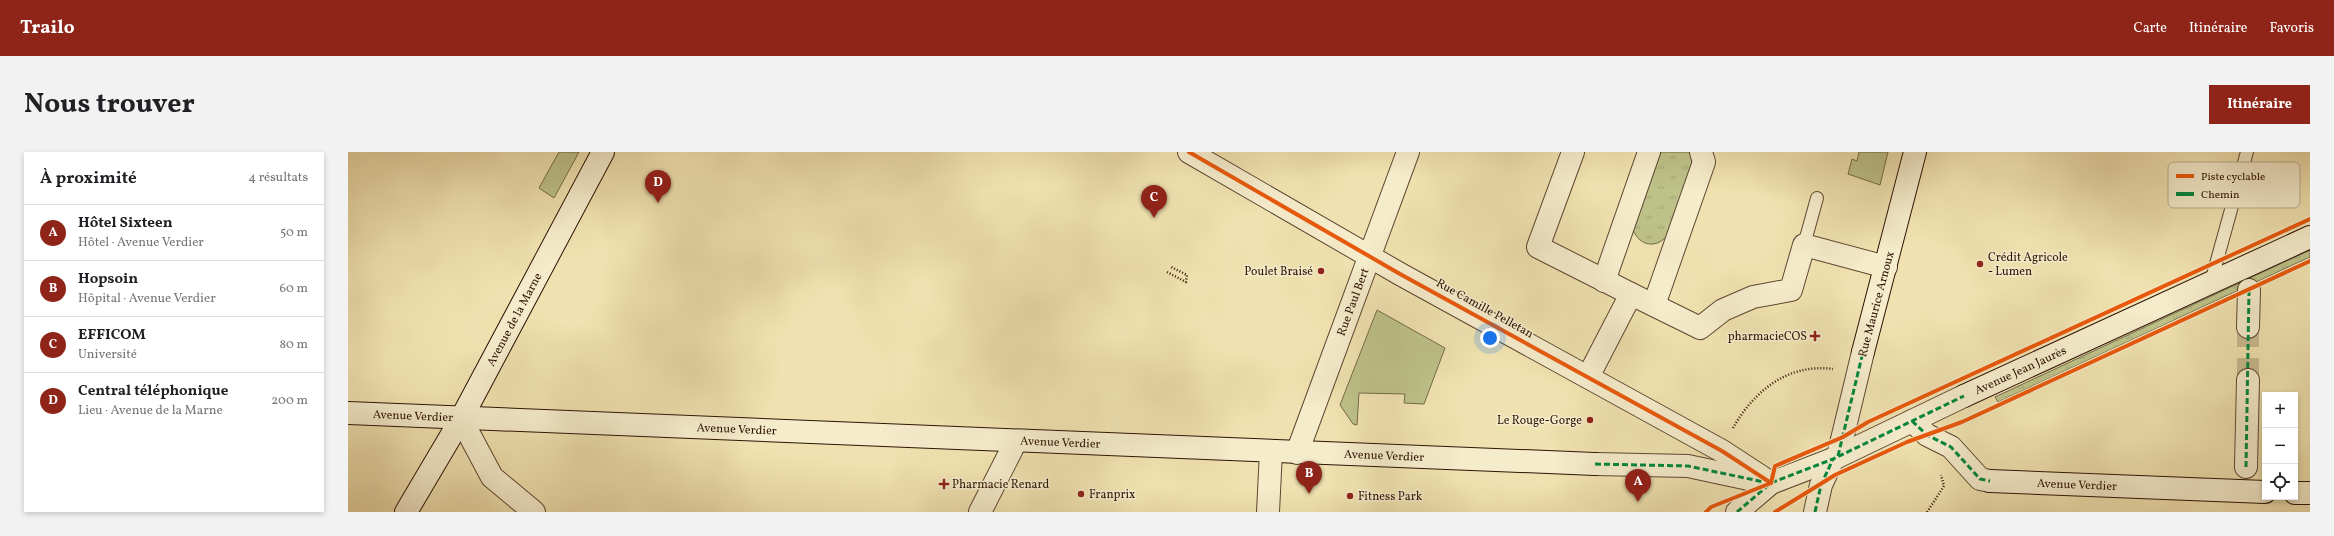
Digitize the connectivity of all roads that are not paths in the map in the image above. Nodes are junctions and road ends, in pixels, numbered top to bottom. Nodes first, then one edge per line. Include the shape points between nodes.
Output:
1 (603, 152) edge
2 (1188, 152) edge
3 (1408, 152) edge
4 (1573, 152) edge
5 (1649, 152) edge
6 (1701, 152) edge
7 (1915, 152) edge
8 (2247, 152) edge
9 (2244, 162) edge
10 (1817, 198) dead end
11 (2231, 208) edge
12 (2310, 237) edge
13 (1804, 245) junction
14 (1369, 254) junction
15 (1886, 267) junction
16 (1604, 281) junction
17 (2211, 282) junction
18 (2249, 290) dead end
19 (1631, 294) junction
20 (1654, 305) junction
21 (2248, 327) tunnel mouth
22 (1588, 377) junction
23 (2248, 380) tunnel mouth
24 (348, 413) edge
25 (461, 420) junction
26 (1912, 421) junction
27 (1016, 441) junction
28 (1271, 451) junction
29 (1297, 453) junction
30 (1835, 458) junction
31 (2246, 467) dead end
32 (1771, 483) junction
33 (2262, 492) edge
34 (2298, 493) edge
35 (2310, 493) edge
36 (406, 512) edge
37 (534, 512) edge
38 (980, 512) edge
39 (1268, 512) edge
40 (1737, 512) edge
41 (1815, 512) edge

1 - 25 street, Avenue de la Marne
2 - 14 street, Rue Camille Pelletan
3 - 14 street, Rue Paul Bert
4 - 16 street via 1538,247
5 - 16 street
6 - 20 street via 1704,162
7 - 15 street, Rue Maurice Arnoux
8 - 9 lane
10 - 13 lane
11 - 17 lane
12 - 17 street, Avenue Jean Jaurès
13 - 15 street
13 - 20 street via 1791,290 1753,297 1723,310 1700,328
14 - 22 street, Rue Camille Pelletan
14 - 29 street, Rue Paul Bert
15 - 30 street, Rue Maurice Arnoux
16 - 19 street
17 - 26 street, Avenue Jean Jaurès
18 - 21 street
19 - 20 street
19 - 22 street
22 - 32 street, Rue Camille Pelletan via 1722,451
23 - 31 street
24 - 25 street, Avenue Verdier
25 - 27 street, Avenue Verdier
25 - 36 street, Avenue de la Marne
25 - 37 street via 492,477
26 - 30 street, Avenue Jean Jaurès
26 - 33 street, Avenue Verdier via 1927,435 1951,447 1980,479
27 - 28 street, Avenue Verdier
27 - 38 street
28 - 29 street, Avenue Verdier
28 - 39 street
29 - 32 street, Avenue Verdier via 1688,466
30 - 32 street, Avenue Jean Jaurès
30 - 41 street, Rue Maurice Arnoux via 1821,485
32 - 40 street, Avenue Jean Jaurès
34 - 35 street

